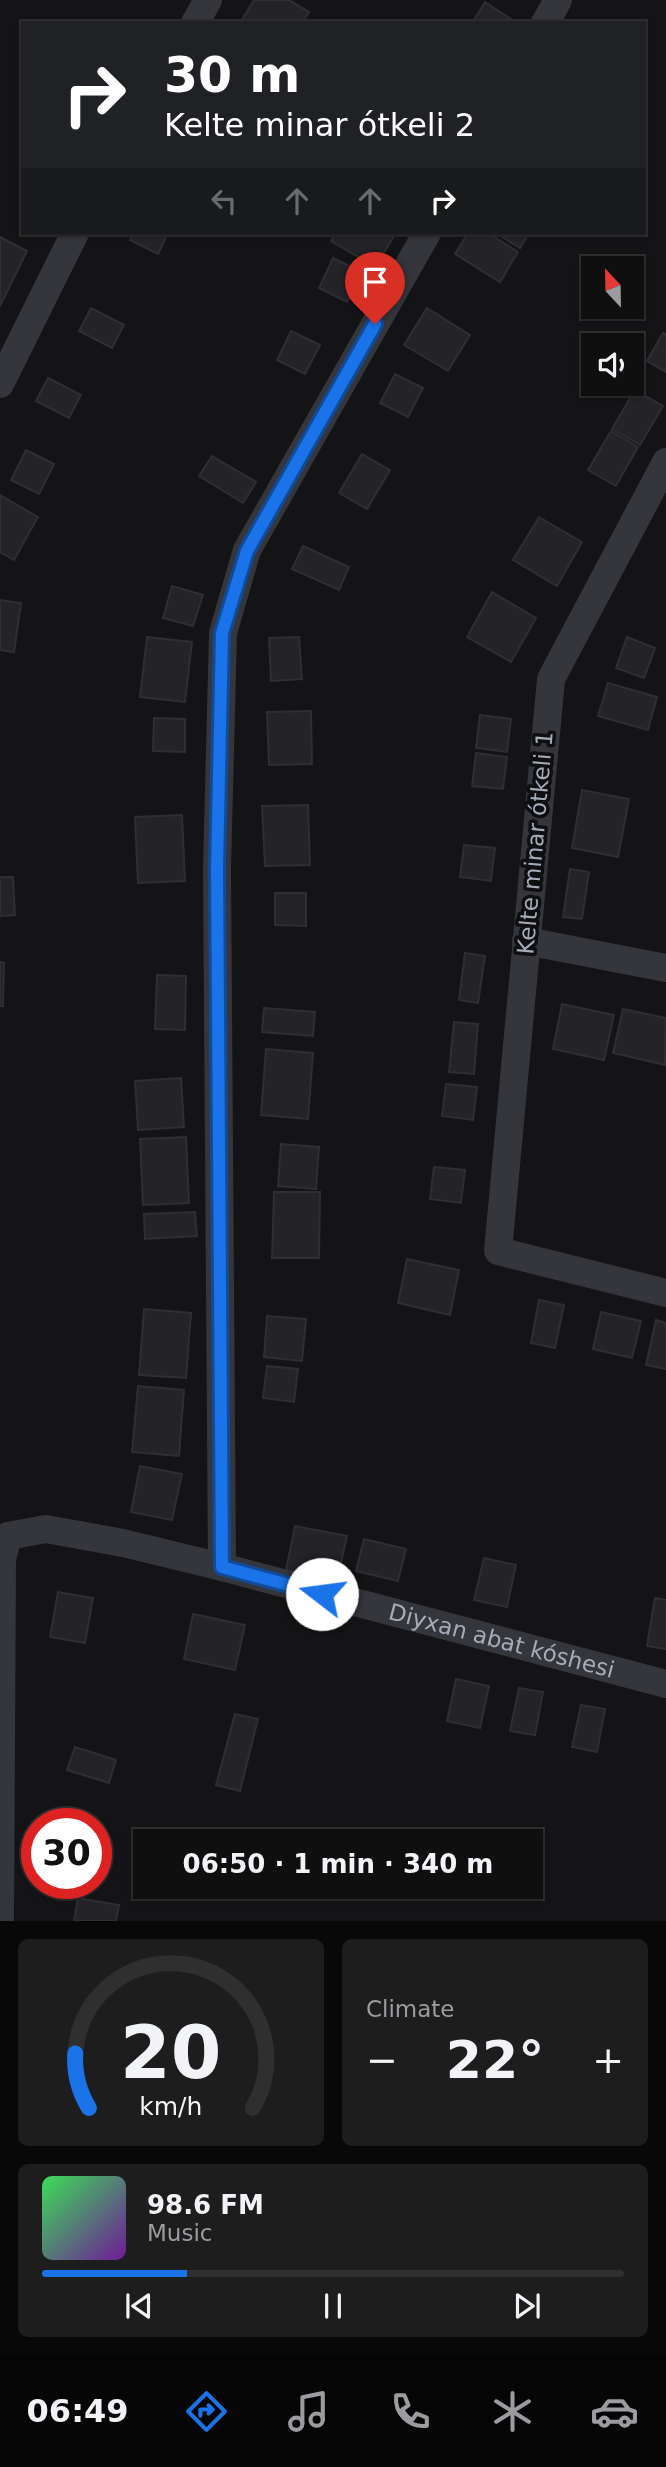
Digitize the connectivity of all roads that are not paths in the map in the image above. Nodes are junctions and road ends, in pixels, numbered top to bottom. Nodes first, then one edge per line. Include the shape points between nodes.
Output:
1 (208, 0) edge
2 (558, 0) edge
3 (196, 21) edge
4 (546, 21) edge
5 (74, 235) edge
6 (425, 235) edge
7 (0, 384) edge
8 (666, 463) edge
9 (526, 941) junction
10 (666, 968) edge
11 (666, 1293) edge
12 (4, 1529) edge
13 (222, 1567) junction
14 (666, 1684) edge
15 (0, 1921) edge

1 - 3 street
2 - 4 street
5 - 7 street
6 - 13 street via 247,551 222,633 217,869
8 - 9 street, Kelte minar ótkeli 1 via 551,679
9 - 10 street
9 - 11 street, Kelte minar ótkeli 1 via 498,1251
12 - 13 street, Diyxan abat kóshesi via 46,1529
12 - 15 street
13 - 14 street, Diyxan abat kóshesi

